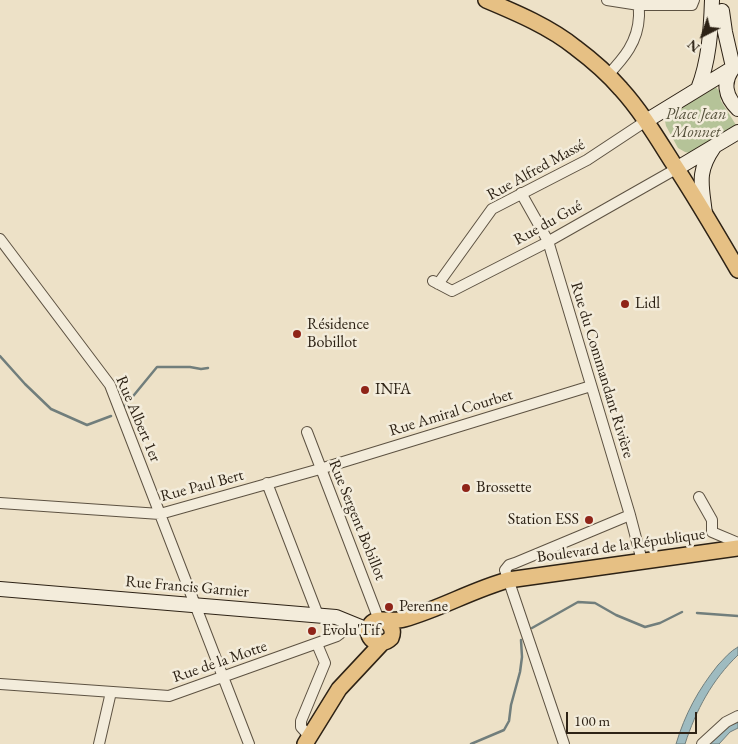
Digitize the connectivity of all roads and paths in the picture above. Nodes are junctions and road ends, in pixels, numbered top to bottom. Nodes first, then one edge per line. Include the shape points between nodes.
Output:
1 (487, 0) edge
2 (607, 0) edge
3 (694, 0) edge
4 (712, 0) edge
5 (638, 3) edge
6 (720, 6) edge
7 (738, 48) edge
8 (734, 67) edge
9 (607, 76) junction
10 (698, 89) junction
11 (738, 109) edge
12 (646, 121) junction
13 (738, 132) edge
14 (714, 147) junction
15 (676, 169) junction
16 (521, 193) junction
17 (705, 214) junction
18 (0, 239) edge
19 (548, 241) junction
20 (738, 270) edge
21 (435, 283) joint
22 (591, 386) junction
23 (306, 432) dead end
24 (320, 469) junction
25 (267, 483) junction
26 (699, 496) dead end
27 (0, 503) edge
28 (160, 514) junction
29 (630, 515) junction
30 (738, 543) edge
31 (738, 548) edge
32 (642, 561) junction
33 (508, 580) junction
34 (0, 589) edge
35 (196, 605) junction
36 (316, 615) junction
37 (346, 621) junction
38 (379, 631) junction
39 (317, 644) junction
40 (224, 677) junction
41 (0, 684) edge
42 (111, 692) junction
43 (738, 716) edge
44 (307, 740) edge
45 (100, 744) edge
46 (249, 744) edge
47 (564, 744) edge
48 (702, 744) edge

1 - 9 main road via 576,47
2 - 5 street
3 - 5 street via 692,4
4 - 10 main road via 708,51
5 - 9 street via 638,27 634,41
6 - 7 main road
6 - 8 main road
8 - 10 main road
8 - 11 main road via 727,77 726,86 731,102
9 - 12 main road
10 - 12 main road
12 - 15 main road
12 - 16 street, Rue Alfred Massé via 587,160
13 - 14 main road
14 - 15 main road
14 - 17 main road via 701,174
15 - 17 main road
15 - 19 street, Rue du Gué
16 - 19 street, Rue du Commandant Rivière
16 - 21 street, Rue Alfred Massé via 492,209
17 - 20 main road
18 - 28 street, Rue Albert 1er via 110,385
19 - 21 street, Rue du Gué via 452,291
19 - 22 street, Rue du Commandant Rivière
22 - 24 street, Rue Amiral Courbet
22 - 29 street, Rue du Commandant Rivière
23 - 24 street, Rue Sergent Bobillot
24 - 25 street, Rue Paul Bert
24 - 38 street, Rue Sergent Bobillot
25 - 28 street, Rue Paul Bert
25 - 36 street
26 - 30 street via 712,520 712,532
27 - 28 street, Rue Paul Bert
28 - 35 street, Rue Albert 1er
29 - 32 street, Rue du Commandant Rivière
29 - 33 street, Boulevard de la République via 509,566 506,570
31 - 32 main road, Boulevard de la République
32 - 33 main road, Boulevard de la République
33 - 38 main road, Boulevard de la République
33 - 47 street
34 - 35 main road, Rue Francis Garnier
35 - 36 main road, Rue Francis Garnier
35 - 40 street, Rue Albert 1er
36 - 37 main road, Rue Francis Garnier
37 - 38 main road, Rue Francis Garnier
37 - 39 street, Rue de la Motte via 340,635
38 - 44 main road via 356,671 339,689
39 - 40 street, Rue de la Motte
39 - 44 street via 325,663 301,721
40 - 42 street, Rue de la Motte via 169,696
40 - 46 street, Rue Albert 1er
41 - 42 street, Rue de la Motte
42 - 45 street
43 - 48 street via 726,722

